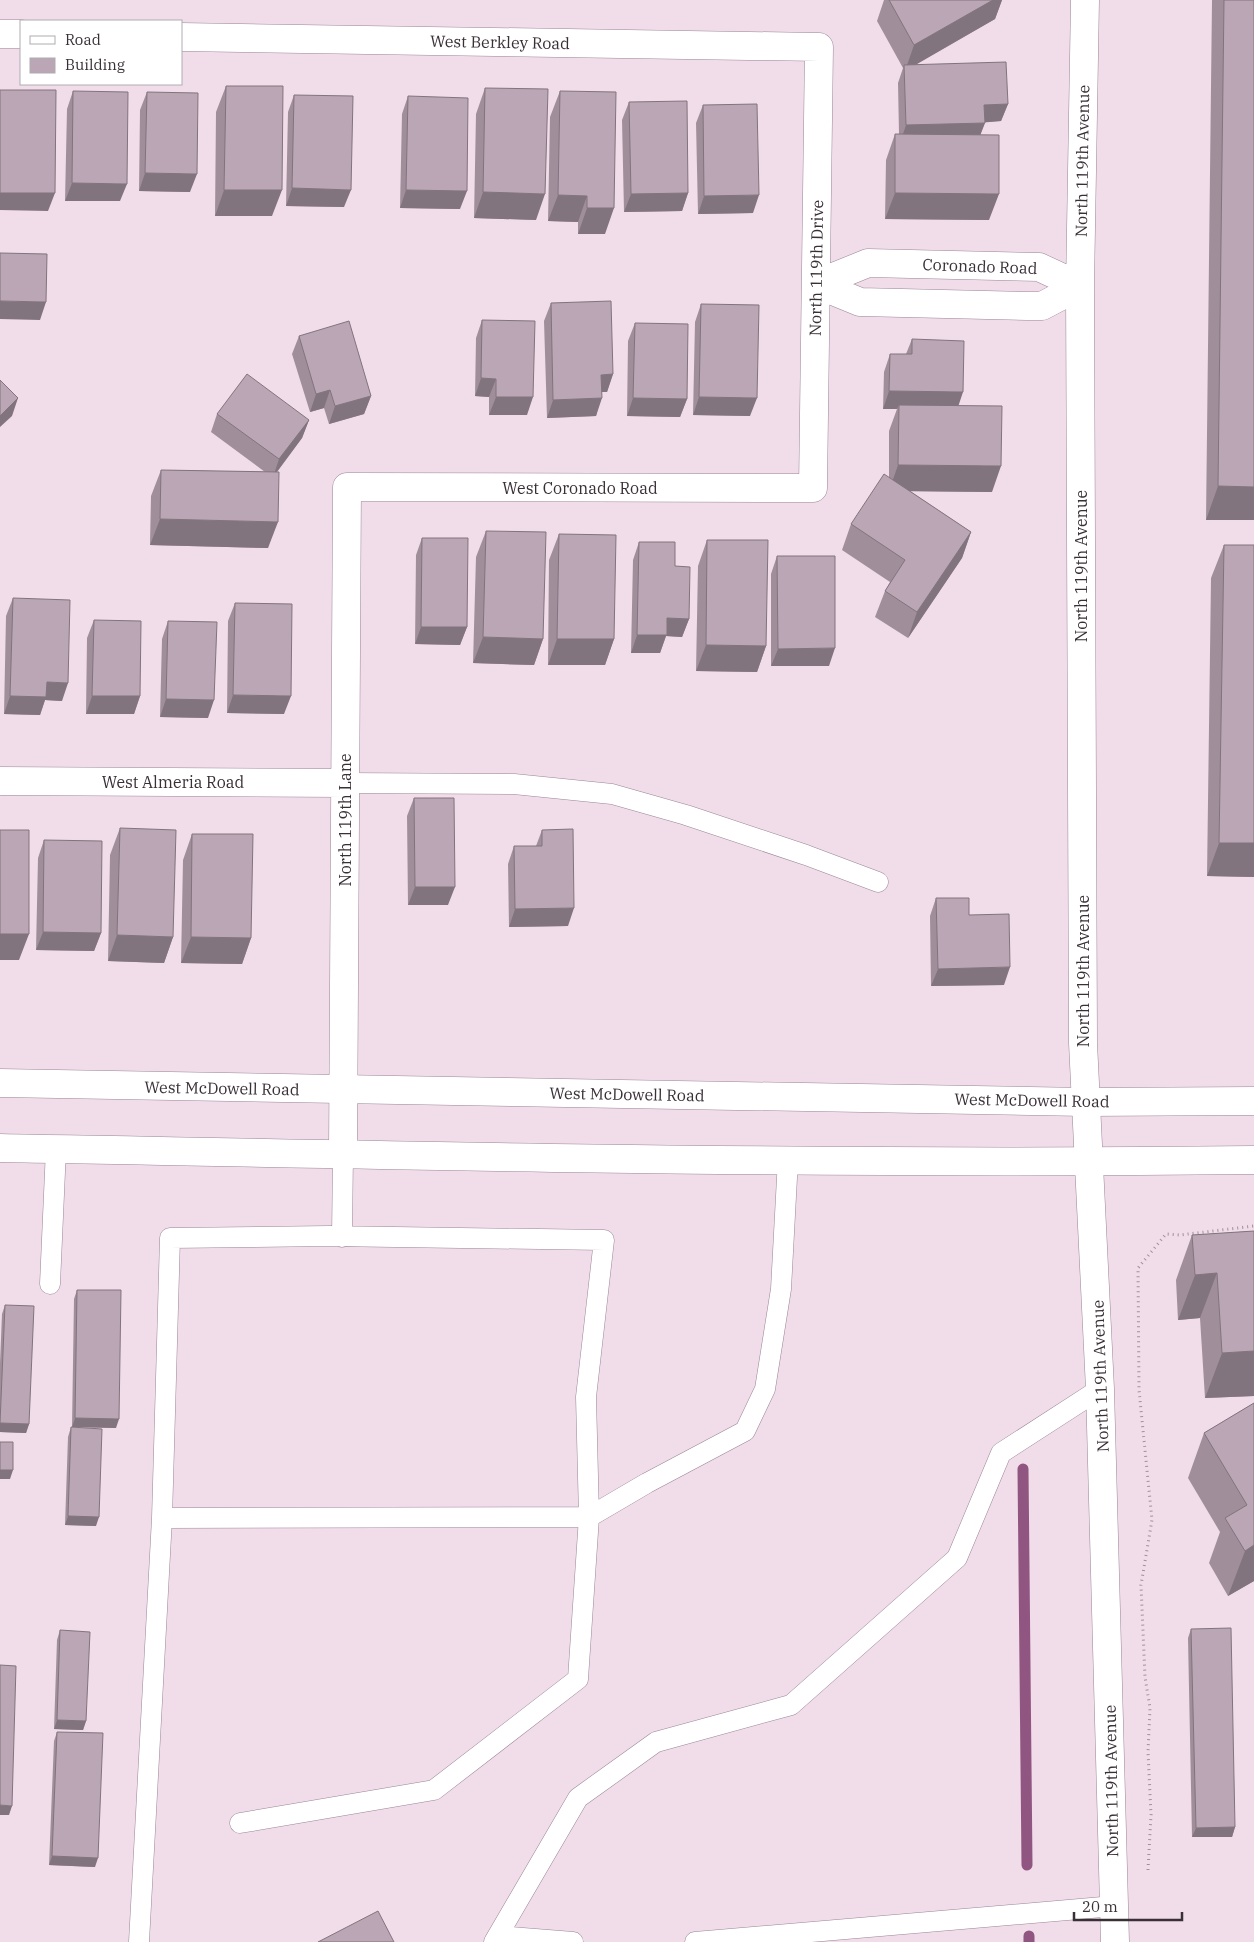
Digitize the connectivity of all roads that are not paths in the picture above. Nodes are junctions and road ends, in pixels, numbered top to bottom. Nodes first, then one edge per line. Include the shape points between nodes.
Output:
1 (1085, 0) edge
2 (0, 34) edge
3 (20, 34) edge
4 (182, 37) edge
5 (819, 47) joint
6 (816, 284) junction
7 (1080, 286) junction
8 (347, 487) joint
9 (813, 488) joint
10 (0, 781) edge
11 (345, 784) junction
12 (878, 882) dead end
13 (0, 1083) edge
14 (344, 1090) junction
15 (1254, 1101) edge
16 (1085, 1102) junction
17 (0, 1148) edge
18 (56, 1149) junction
19 (343, 1153) junction
20 (788, 1159) junction
21 (1254, 1160) edge
22 (1091, 1162) junction
23 (342, 1237) junction
24 (50, 1284) dead end
25 (1100, 1389) junction
26 (589, 1517) junction
27 (162, 1518) junction
28 (240, 1823) dead end
29 (1114, 1906) junction
30 (496, 1939) edge
31 (139, 1942) edge
32 (573, 1942) edge
33 (695, 1942) edge
34 (1115, 1942) edge

1 - 7 street, North 119th Avenue
2 - 3 street
4 - 5 street, West Berkley Road
5 - 6 street, North 119th Drive
6 - 7 street via 860,302 1027,306 1042,306
6 - 7 street, Coronado Road via 868,263 1039,266
6 - 9 street, North 119th Drive
7 - 16 street, North 119th Avenue
8 - 9 street, West Coronado Road
8 - 11 street, North 119th Lane
10 - 11 street, West Almeria Road
11 - 12 lane via 514,784 612,794 686,815
11 - 14 street, North 119th Lane
13 - 14 street, West McDowell Road
14 - 16 street, West McDowell Road
14 - 19 street, North 119th Lane
15 - 16 street, West McDowell Road
16 - 22 street, North 119th Avenue
17 - 18 street
18 - 19 street
18 - 24 lane
19 - 20 street
19 - 23 lane
20 - 22 street
20 - 26 lane via 779,1298 765,1389 745,1431 647,1482
21 - 22 street
22 - 25 street, North 119th Avenue
23 - 26 lane via 604,1240 586,1397
23 - 27 lane via 170,1238
25 - 29 street, North 119th Avenue
25 - 30 lane via 1001,1453 957,1558 791,1705 656,1742 578,1798
26 - 27 lane
26 - 28 lane via 578,1679 434,1790
27 - 31 lane
29 - 33 lane
29 - 34 street, North 119th Avenue
30 - 32 lane

